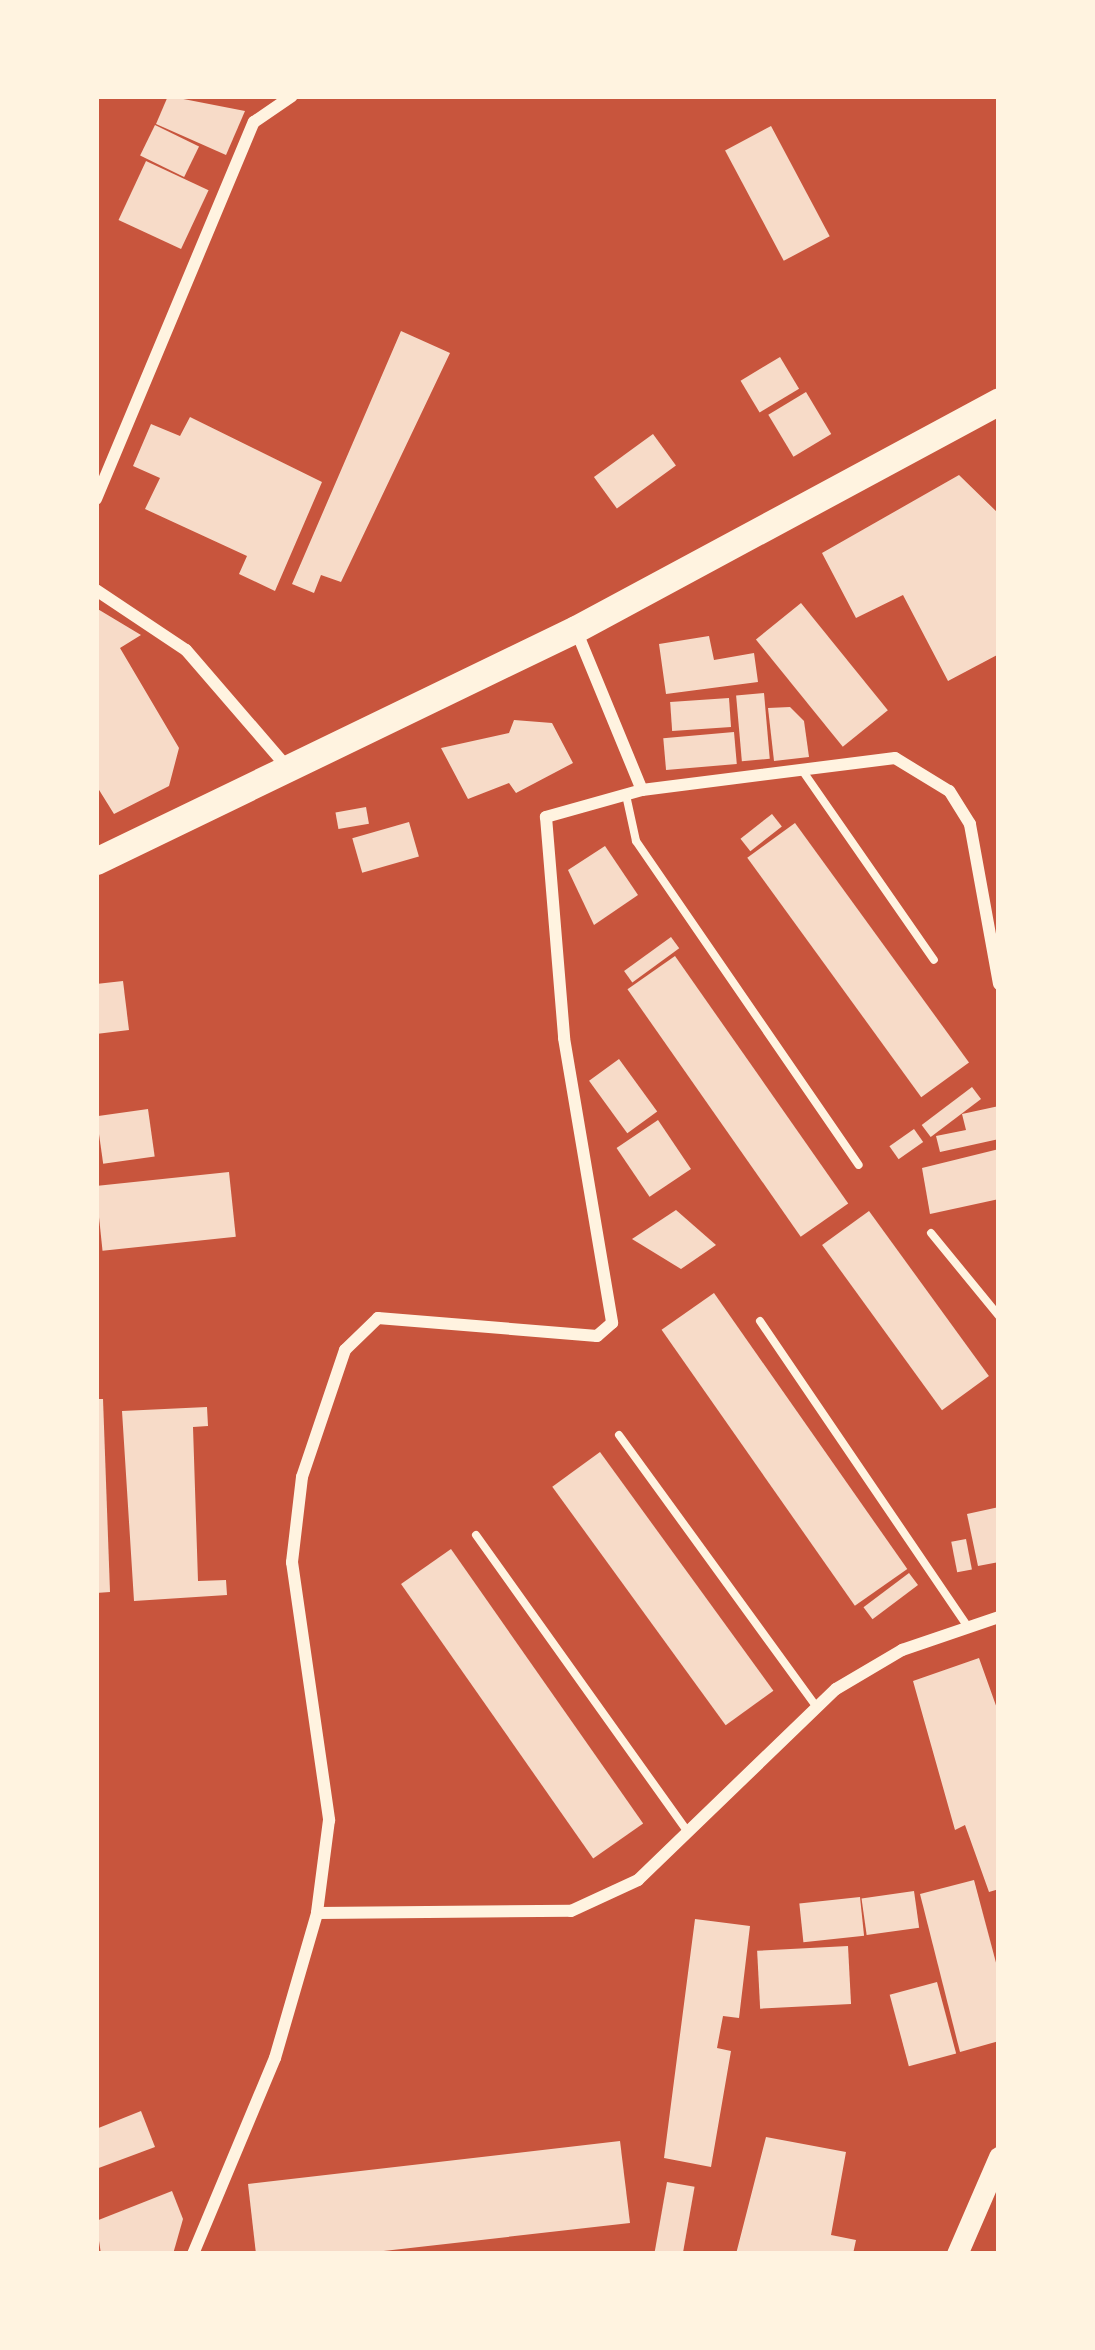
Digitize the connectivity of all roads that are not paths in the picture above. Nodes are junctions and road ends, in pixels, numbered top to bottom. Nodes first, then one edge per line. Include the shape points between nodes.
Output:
1 (292, 96) edge
2 (999, 401) edge
3 (96, 499) edge
4 (96, 590) edge
5 (576, 628) junction
6 (286, 766) junction
7 (802, 770) junction
8 (642, 790) junction
9 (626, 795) junction
10 (96, 861) edge
11 (934, 960) dead end
12 (999, 984) edge
13 (859, 1165) dead end
14 (931, 1234) dead end
15 (999, 1316) edge
16 (760, 1321) dead end
17 (619, 1435) dead end
18 (476, 1535) dead end
19 (999, 1618) edge
20 (968, 1627) junction
21 (815, 1706) junction
22 (688, 1833) junction
23 (317, 1913) junction
24 (999, 2157) edge
25 (193, 2254) edge
26 (957, 2254) edge

1 - 3 street via 254,122
2 - 5 main road
4 - 6 street via 186,650
5 - 6 main road
5 - 8 street
6 - 10 main road
7 - 8 street
7 - 11 lane
7 - 12 street via 895,758 949,791 970,824
8 - 9 street
9 - 13 lane via 636,841
9 - 23 street via 546,817 564,1038 612,1323 596,1336 378,1318 345,1350 302,1477 292,1562 329,1820
14 - 15 lane
16 - 20 lane
17 - 21 lane
18 - 22 lane
19 - 20 street
20 - 21 street via 902,1650
21 - 22 street
22 - 23 street via 638,1880 571,1911
23 - 25 street via 275,2058
24 - 26 street

